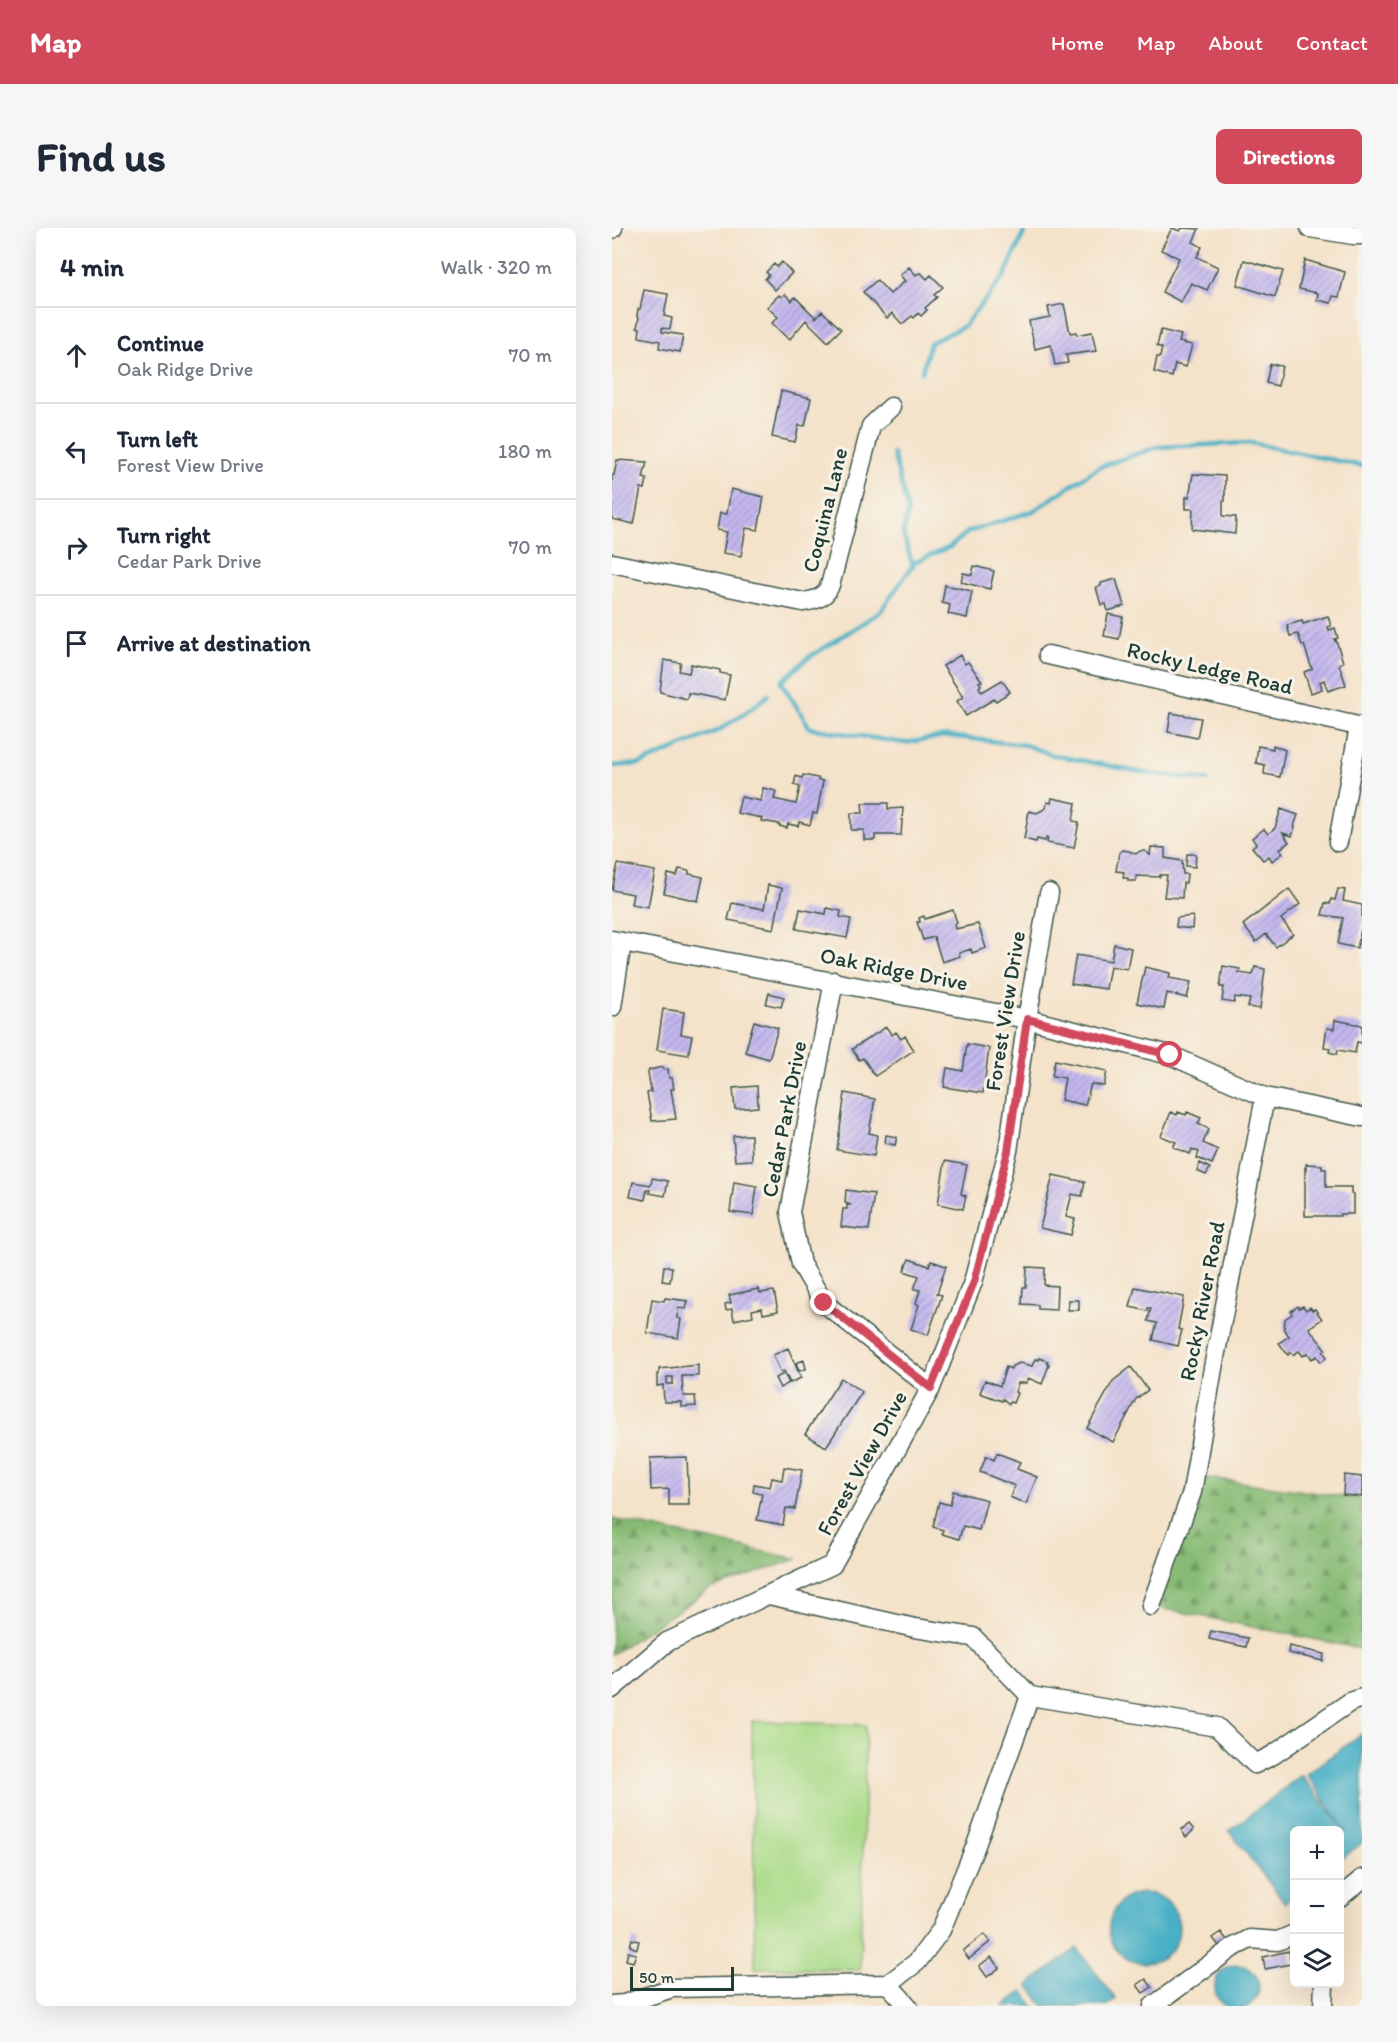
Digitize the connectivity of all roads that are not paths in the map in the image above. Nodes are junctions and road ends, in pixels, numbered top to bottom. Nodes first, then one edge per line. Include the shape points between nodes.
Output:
1 (1310, 228) edge
2 (1362, 235) edge
3 (891, 406) dead end
4 (612, 563) edge
5 (1048, 655) dead end
6 (1361, 727) edge
7 (1338, 842) dead end
8 (1049, 893) dead end
9 (617, 941) edge
10 (834, 981) junction
11 (612, 1007) edge
12 (1027, 1019) junction
13 (1265, 1097) junction
14 (1362, 1117) edge
15 (931, 1388) junction
16 (768, 1595) junction
17 (1151, 1606) dead end
18 (612, 1689) edge
19 (1030, 1696) junction
20 (1362, 1698) edge
21 (1362, 1879) edge
22 (1344, 1894) edge
23 (1290, 1936) edge
24 (888, 1984) junction
25 (1324, 1988) edge
26 (612, 2006) edge
27 (908, 2006) edge
28 (1153, 2006) edge
29 (1323, 2006) edge

1 - 2 street
3 - 4 street, Coquina Lane via 871,426 829,590 822,597 802,602
5 - 6 street, Rocky Ledge Road
6 - 7 street
8 - 12 street, Forest View Drive
9 - 10 street, Oak Ridge Drive
9 - 11 street
10 - 12 street, Oak Ridge Drive
10 - 15 street, Cedar Park Drive via 790,1212 801,1264 824,1303
12 - 13 street, Oak Ridge Drive via 1170,1055
12 - 15 street, Forest View Drive via 1008,1151 974,1282
13 - 14 street
13 - 17 street, Rocky River Road via 1192,1492
15 - 16 street, Forest View Drive via 832,1565
16 - 18 street, Forest View Drive via 667,1642
16 - 19 street via 974,1637
19 - 20 street via 1217,1727 1254,1764 1350,1701
19 - 24 street via 941,1930 917,1962
21 - 22 street
23 - 28 street via 1278,1941 1250,1939
24 - 26 street via 672,1988
24 - 27 street
25 - 29 street

